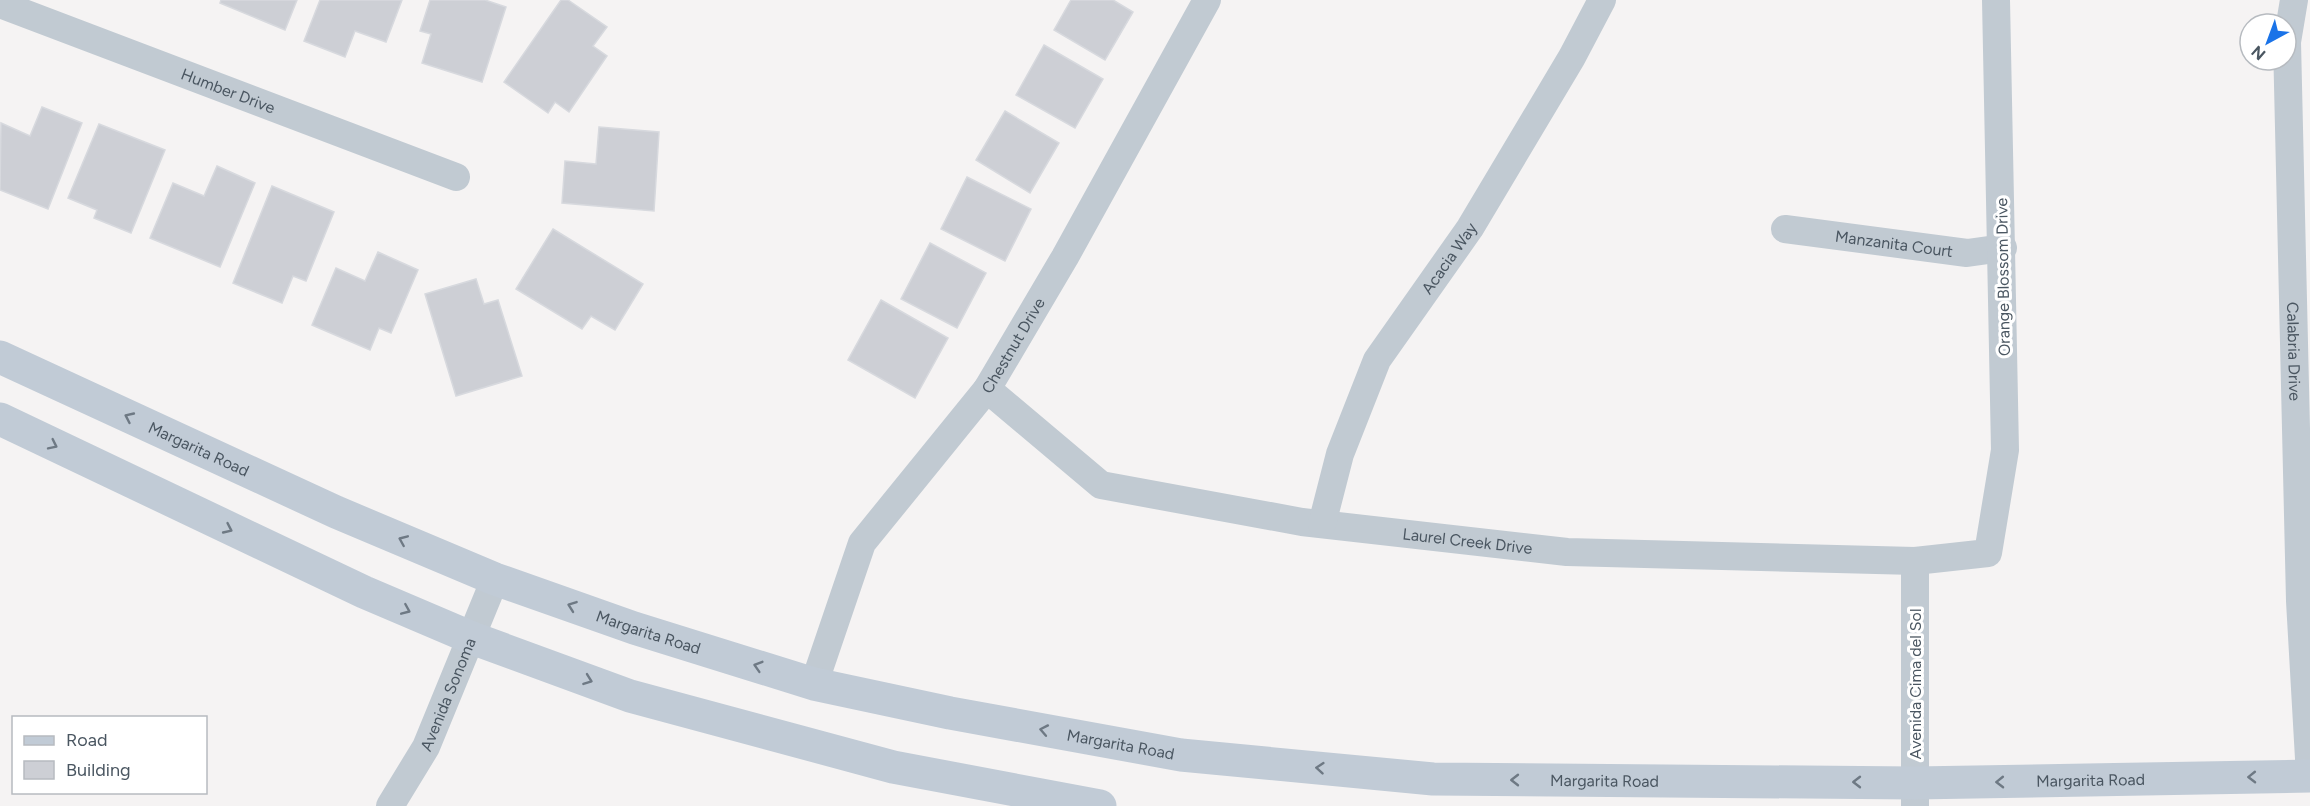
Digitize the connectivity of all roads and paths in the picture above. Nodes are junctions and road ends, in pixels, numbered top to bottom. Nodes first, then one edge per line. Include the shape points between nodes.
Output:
1 (1207, 0) edge
2 (1602, 0) edge
3 (1996, 0) edge
4 (2294, 0) edge
5 (0, 4) edge
6 (456, 177) dead end
7 (1785, 229) dead end
8 (2003, 248) junction
9 (0, 357) edge
10 (987, 389) junction
11 (0, 419) edge
12 (1322, 524) junction
13 (1988, 553) joint
14 (1915, 561) junction
15 (495, 579) junction
16 (2305, 601) edge
17 (471, 638) junction
18 (814, 684) junction
19 (2310, 776) edge
20 (1915, 794) edge
21 (390, 806) edge
22 (1100, 806) edge

1 - 10 street, Chestnut Drive
2 - 12 street, Acacia Way via 1470,228 1377,360 1340,454
3 - 8 street, Orange Blossom Drive
4 - 16 street, Calabria Drive via 2287,42
5 - 6 street, Humber Drive
7 - 8 street, Manzanita Court via 1967,253
8 - 13 street, Orange Blossom Drive via 2005,450
15 -> 9 main road, Margarita Road via 336,512
10 - 12 street, Laurel Creek Drive via 1101,485
10 - 18 street, Chestnut Drive via 862,543
11 -> 17 main road via 363,592
12 - 14 street, Laurel Creek Drive via 1567,552
13 - 14 street, Laurel Creek Drive
14 - 20 street, Avenida Cima del Sol
15 - 17 street, Avenida Sonoma
18 -> 15 main road, Margarita Road via 634,628
16 - 19 street, Calabria Drive
17 - 21 street, Avenida Sonoma via 426,747
17 -> 22 main road via 630,696 882,764
20 -> 18 main road, Margarita Road via 1433,779 1181,755
19 -> 20 main road, Margarita Road

